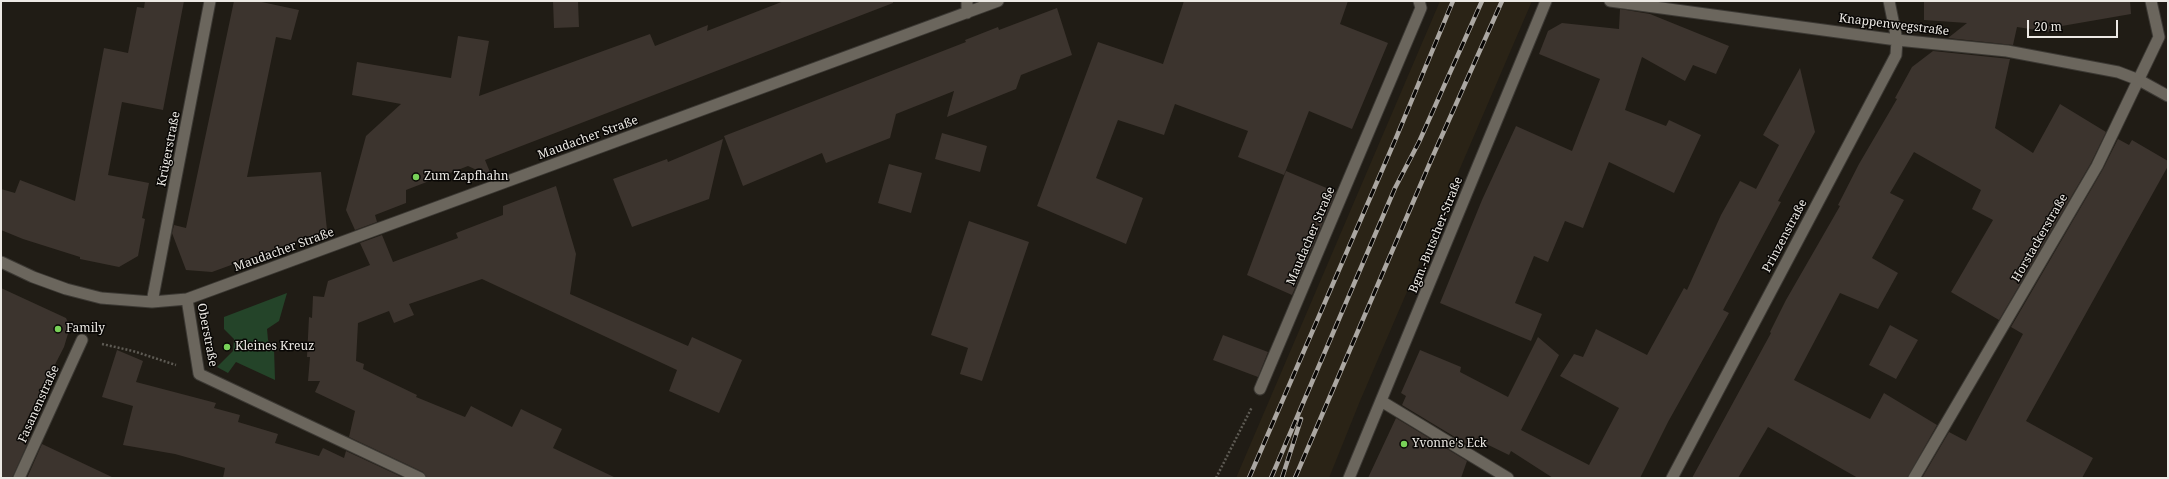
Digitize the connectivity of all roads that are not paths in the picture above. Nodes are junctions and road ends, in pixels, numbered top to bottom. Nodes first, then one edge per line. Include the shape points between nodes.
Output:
1 (210, 1) edge
2 (967, 1) edge
3 (998, 1) edge
4 (1419, 1) edge
5 (1546, 1) edge
6 (1610, 1) edge
7 (1889, 1) edge
8 (2151, 1) edge
9 (967, 13) junction
10 (1897, 40) junction
11 (2139, 80) junction
12 (2168, 96) edge
13 (1, 262) edge
14 (187, 299) junction
15 (152, 302) junction
16 (82, 340) road end
17 (1260, 389) road end
18 (1381, 401) junction
19 (19, 478) edge
20 (420, 478) edge
21 (1349, 478) edge
22 (1508, 478) edge
23 (1672, 478) edge
24 (1914, 478) edge

1 - 15 street, Krügerstraße
2 - 9 street
3 - 9 street, Maudacher Straße
4 - 17 street, Maudacher Straße via 1422,8
5 - 18 street, Bgm.-Butscher-Straße
6 - 10 street, Knappenwegstraße
7 - 10 street, Prinzenstraße
8 - 11 street, Horstackerstraße via 2159,37
9 - 14 street, Maudacher Straße
10 - 11 street, Knappenwegstraße via 2008,51 2118,72
10 - 23 street, Prinzenstraße via 1896,55
11 - 12 street, Knappenwegstraße
11 - 24 street, Horstackerstraße via 2097,166
13 - 15 street, Oberstraße via 66,289 101,298
14 - 15 street, Oberstraße
14 - 20 street, Oberstraße via 199,374
16 - 19 street, Fasanenstraße
18 - 21 street, Bgm.-Butscher-Straße
18 - 22 street

